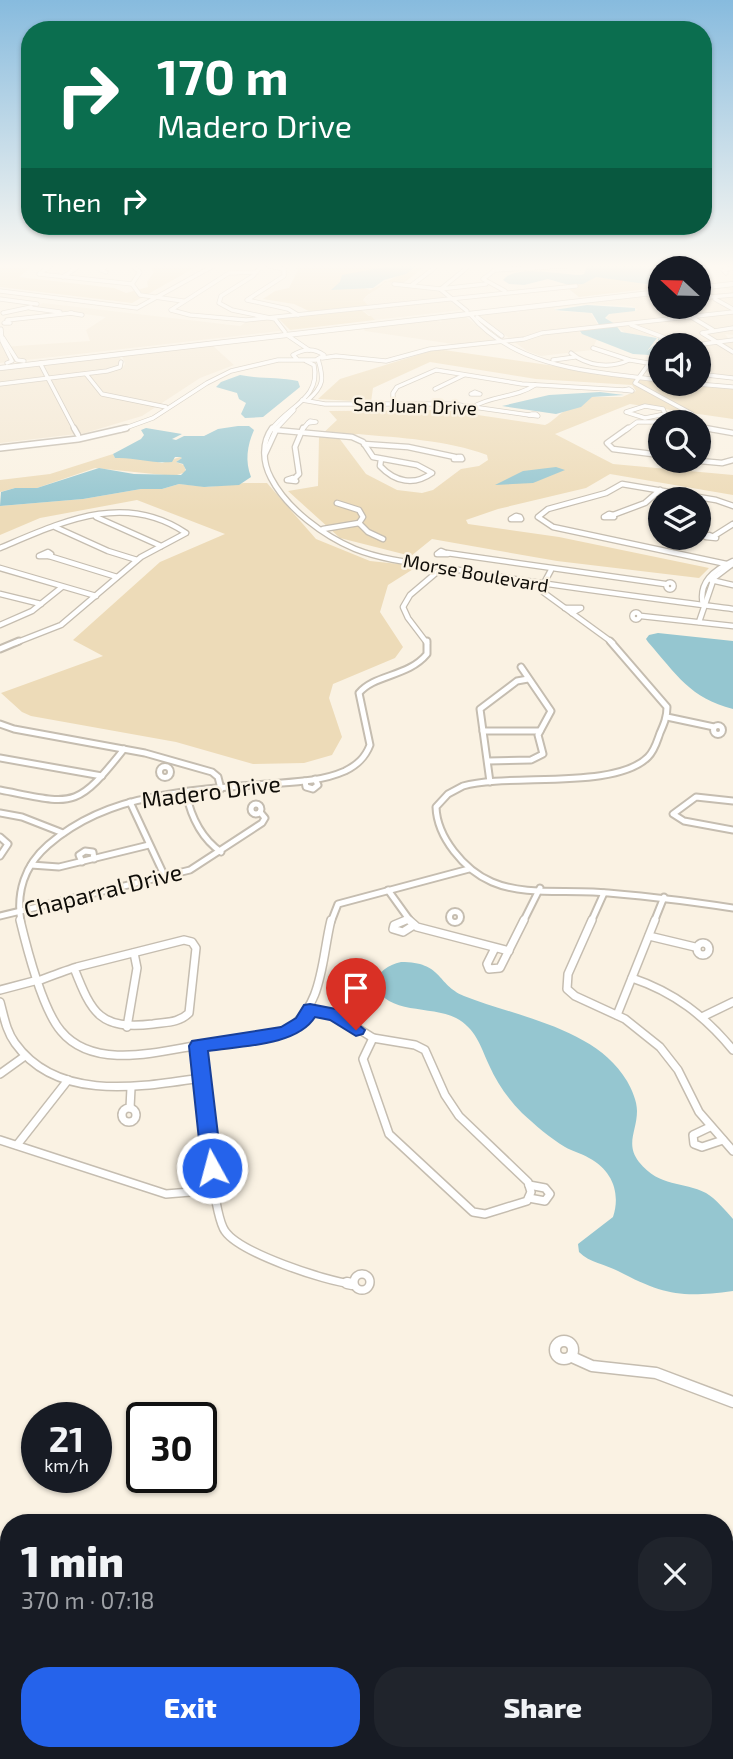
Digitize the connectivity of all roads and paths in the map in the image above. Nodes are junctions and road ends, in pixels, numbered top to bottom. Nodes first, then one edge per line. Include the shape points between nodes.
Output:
1 (6, 348) edge
2 (8, 348) edge
3 (145, 348) edge
4 (164, 348) edge
5 (298, 348) edge
6 (307, 348) edge
7 (438, 348) edge
8 (518, 348) edge
9 (593, 348) dead end
10 (310, 350) junction
11 (571, 353) dead end
12 (116, 354) junction
13 (296, 355) junction
14 (321, 357) junction
15 (575, 357) junction
16 (553, 360) dead end
17 (629, 360) junction
18 (24, 361) junction
19 (306, 361) junction
20 (40, 363) junction
21 (648, 363) edge
22 (648, 364) edge
23 (2, 365) edge
24 (322, 368) junction
25 (316, 369) junction
26 (86, 374) junction
27 (464, 375) junction
28 (711, 375) edge
29 (640, 376) junction
30 (648, 377) edge
31 (48, 378) junction
32 (733, 378) edge
33 (0, 384) edge
34 (711, 384) edge
35 (535, 385) junction
36 (711, 385) edge
37 (733, 386) edge
38 (435, 389) dead end
39 (624, 390) dead end
40 (478, 395) dead end
41 (486, 398) junction
42 (305, 400) junction
43 (393, 404) junction
44 (169, 407) junction
45 (473, 407) junction
46 (684, 410) edge
47 (529, 415) dead end
48 (647, 419) junction
49 (308, 423) dead end
50 (711, 429) edge
51 (272, 430) junction
52 (300, 432) junction
53 (733, 433) edge
54 (78, 436) junction
55 (364, 443) junction
56 (0, 447) edge
57 (648, 453) edge
58 (455, 457) dead end
59 (381, 459) junction
60 (733, 460) edge
61 (711, 462) edge
62 (294, 479) dead end
63 (648, 488) edge
64 (648, 499) edge
65 (711, 501) edge
66 (337, 503) dead end
67 (733, 506) edge
68 (613, 515) dead end
69 (96, 517) junction
70 (539, 518) junction
71 (521, 519) dead end
72 (359, 523) junction
73 (733, 524) edge
74 (55, 527) junction
75 (323, 529) junction
76 (714, 536) dead end
77 (383, 539) dead end
78 (162, 547) junction
79 (0, 548) edge
80 (447, 553) dead end
81 (49, 556) dead end
82 (137, 560) junction
83 (731, 563) edge
84 (0, 568) edge
85 (443, 568) junction
86 (554, 570) junction
87 (117, 578) junction
88 (709, 580) junction
89 (665, 584) dead end
90 (546, 585) junction
91 (733, 585) edge
92 (62, 587) junction
93 (0, 594) edge
94 (96, 596) junction
95 (41, 604) junction
96 (703, 605) junction
97 (733, 609) edge
98 (641, 616) dead end
99 (699, 622) junction
100 (0, 625) edge
101 (733, 626) edge
102 (0, 649) edge
103 (521, 667) dead end
104 (528, 679) junction
105 (667, 717) junction
106 (0, 724) edge
107 (714, 727) dead end
108 (8, 728) junction
109 (483, 731) junction
110 (540, 731) junction
111 (0, 733) edge
112 (124, 749) junction
113 (0, 758) edge
114 (488, 761) junction
115 (176, 762) junction
116 (169, 768) dead end
117 (102, 776) junction
118 (491, 782) junction
119 (221, 789) junction
120 (0, 790) edge
121 (186, 793) junction
122 (130, 802) junction
123 (733, 802) edge
124 (260, 812) dead end
125 (0, 813) edge
126 (733, 831) edge
127 (63, 833) junction
128 (0, 837) edge
129 (149, 845) junction
130 (222, 852) junction
131 (0, 856) edge
132 (31, 865) junction
133 (469, 869) junction
134 (165, 877) junction
135 (540, 888) junction
136 (388, 890) junction
137 (604, 893) junction
138 (664, 897) junction
139 (733, 908) edge
140 (17, 912) junction
141 (0, 916) edge
142 (452, 921) dead end
143 (444, 935) junction
144 (649, 936) junction
145 (695, 947) dead end
146 (495, 948) junction
147 (509, 951) junction
148 (134, 953) junction
149 (74, 968) junction
150 (632, 978) junction
151 (38, 980) junction
152 (0, 990) edge
153 (0, 1002) edge
154 (733, 1002) edge
155 (310, 1010) junction
156 (617, 1015) junction
157 (702, 1017) junction
158 (127, 1027) junction
159 (373, 1038) junction
160 (198, 1046) junction
161 (733, 1050) edge
162 (25, 1056) junction
163 (0, 1074) edge
164 (201, 1078) junction
165 (68, 1080) junction
166 (131, 1088) junction
167 (130, 1108) dead end
168 (710, 1127) junction
169 (0, 1140) edge
170 (723, 1140) junction
171 (17, 1145) junction
172 (733, 1151) edge
173 (215, 1190) junction
174 (530, 1192) junction
175 (352, 1284) dead end
176 (572, 1357) dead end
177 (733, 1402) edge

1 - 23 street via 12,360
2 - 18 street via 17,360
3 - 18 highway
4 - 12 highway
5 - 13 main road
6 - 10 main road
7 - 14 street via 392,360
8 - 29 street via 567,368
9 - 17 street
10 - 13 main road
10 - 14 main road
11 - 15 street
12 - 20 highway
12 - 26 street via 121,366
13 - 19 main road
13 - 44 main road via 212,377
14 - 19 main road
14 - 24 street
15 - 16 street
15 - 17 street via 616,365
17 - 21 street
18 - 23 highway
19 - 25 street
20 - 23 highway
20 - 31 street
22 - 29 street
24 - 25 street
24 - 42 street, Morse Boulevard via 323,384
25 - 42 street, Morse Boulevard via 318,383
26 - 31 street
26 - 44 street via 106,396
27 - 35 street
27 - 38 street
27 - 43 street via 430,372 400,385 394,391
28 - 32 street
29 - 30 street
29 - 46 street via 637,385
31 - 33 street
31 - 54 street
34 - 37 street
35 - 39 street
35 - 41 street
36 - 37 street
40 - 41 street
41 - 45 street
42 - 43 street, San Juan Drive
42 - 51 street, Morse Boulevard
43 - 45 street, San Juan Drive
44 - 54 main road via 129,427
45 - 47 street, San Juan Drive
48 - 48 street via 633,417 626,412 645,407 666,412
48 - 57 street via 607,443 613,449
49 - 52 street
50 - 53 street
51 - 52 street
51 - 75 street, Morse Boulevard via 265,454 274,485
52 - 55 street via 347,435
52 - 62 street via 294,453 299,474
54 - 56 main road
55 - 58 street
55 - 59 street via 369,453
59 - 59 street via 385,472 407,482 422,481 432,473
60 - 61 street
63 - 70 street via 618,485 606,493 544,510
64 - 68 street
65 - 67 street
66 - 72 street via 359,510 363,517
69 - 74 street
69 - 78 street
69 - 78 street via 136,512 186,533
70 - 71 street
70 - 83 street via 553,527
72 - 75 street
72 - 77 street
73 - 76 street
74 - 79 street
74 - 82 street
75 - 85 street, Morse Boulevard via 360,551
78 - 82 street
80 - 86 street
81 - 87 street
82 - 87 street
83 - 88 street
84 - 92 street
85 - 90 street, Morse Boulevard
85 - 119 street, Madero Drive via 409,594 403,607 428,642 424,659 359,693 370,736 367,753 357,763 315,779 318,785 313,789 306,787 305,781
86 - 89 street
86 - 90 street
87 - 94 street
88 - 91 street
88 - 96 street
90 - 96 street, Morse Boulevard
90 - 105 street via 543,592 614,644 663,702
92 - 94 street
92 - 95 street
93 - 95 street
94 - 102 street via 55,629
95 - 100 street
96 - 97 street, Morse Boulevard
96 - 99 street
98 - 99 street
99 - 101 street
103 - 104 street
104 - 109 street via 517,681 481,707
104 - 110 street via 551,711
105 - 107 street
105 - 118 street via 653,751 630,768 600,775
106 - 108 street
108 - 111 street
108 - 112 street
109 - 110 street
109 - 114 street
110 - 114 street via 544,752 538,758
112 - 115 street
112 - 117 street
113 - 117 street
114 - 118 street
115 - 116 street
115 - 119 street via 215,773
117 - 120 street via 84,795 68,801
118 - 133 street via 455,789 436,807 438,823
119 - 121 street, Madero Drive
121 - 122 street, Madero Drive
121 - 130 street via 205,839
122 - 127 street, Madero Drive
122 - 129 street
123 - 126 street via 702,796 673,814
124 - 130 street, Chaparral Drive via 265,818 262,823
125 - 127 street
127 - 132 street, Madero Drive
128 - 131 street via 8,844
129 - 132 street via 54,868
129 - 134 street
130 - 134 street, Chaparral Drive
132 - 140 street, Madero Drive via 20,888
133 - 135 street via 493,882
133 - 136 street
134 - 140 street, Chaparral Drive
135 - 137 street
135 - 147 street
136 - 143 street via 411,922
136 - 155 street via 336,907
137 - 138 street
137 - 156 street via 565,985 575,996
138 - 139 street
138 - 144 street
140 - 141 street, Chaparral Drive
140 - 151 street, Madero Drive
142 - 143 street
143 - 146 street
144 - 145 street
144 - 150 street
146 - 147 street
146 - 147 street via 487,964 492,970 500,968
148 - 149 street
148 - 158 street via 137,968
148 - 158 street via 184,940 197,947 187,1017
149 - 151 street
149 - 158 street via 92,1011 110,1024
150 - 156 street
150 - 157 street via 664,990
151 - 152 street
151 - 160 street, Madero Drive via 58,1029 86,1049 135,1055
153 - 162 street via 9,1033
154 - 157 street
155 - 159 street via 335,1014
155 - 160 street, Madero Drive via 302,1023 285,1032
156 - 168 street via 651,1038 669,1058
157 - 161 street
159 - 174 street via 425,1050 459,1116
159 - 174 street via 363,1059 392,1137 472,1212 491,1213 523,1204
160 - 164 street
162 - 163 street
162 - 165 street
164 - 166 street
164 - 173 street
165 - 166 street
165 - 171 street
166 - 167 street
168 - 170 street
168 - 170 street via 693,1135 694,1144 702,1147
169 - 171 street
170 - 172 street
171 - 173 street via 166,1194
173 - 175 street via 223,1229 243,1248
174 - 174 street via 542,1201 550,1196 545,1188
176 - 177 street via 603,1370 655,1373

